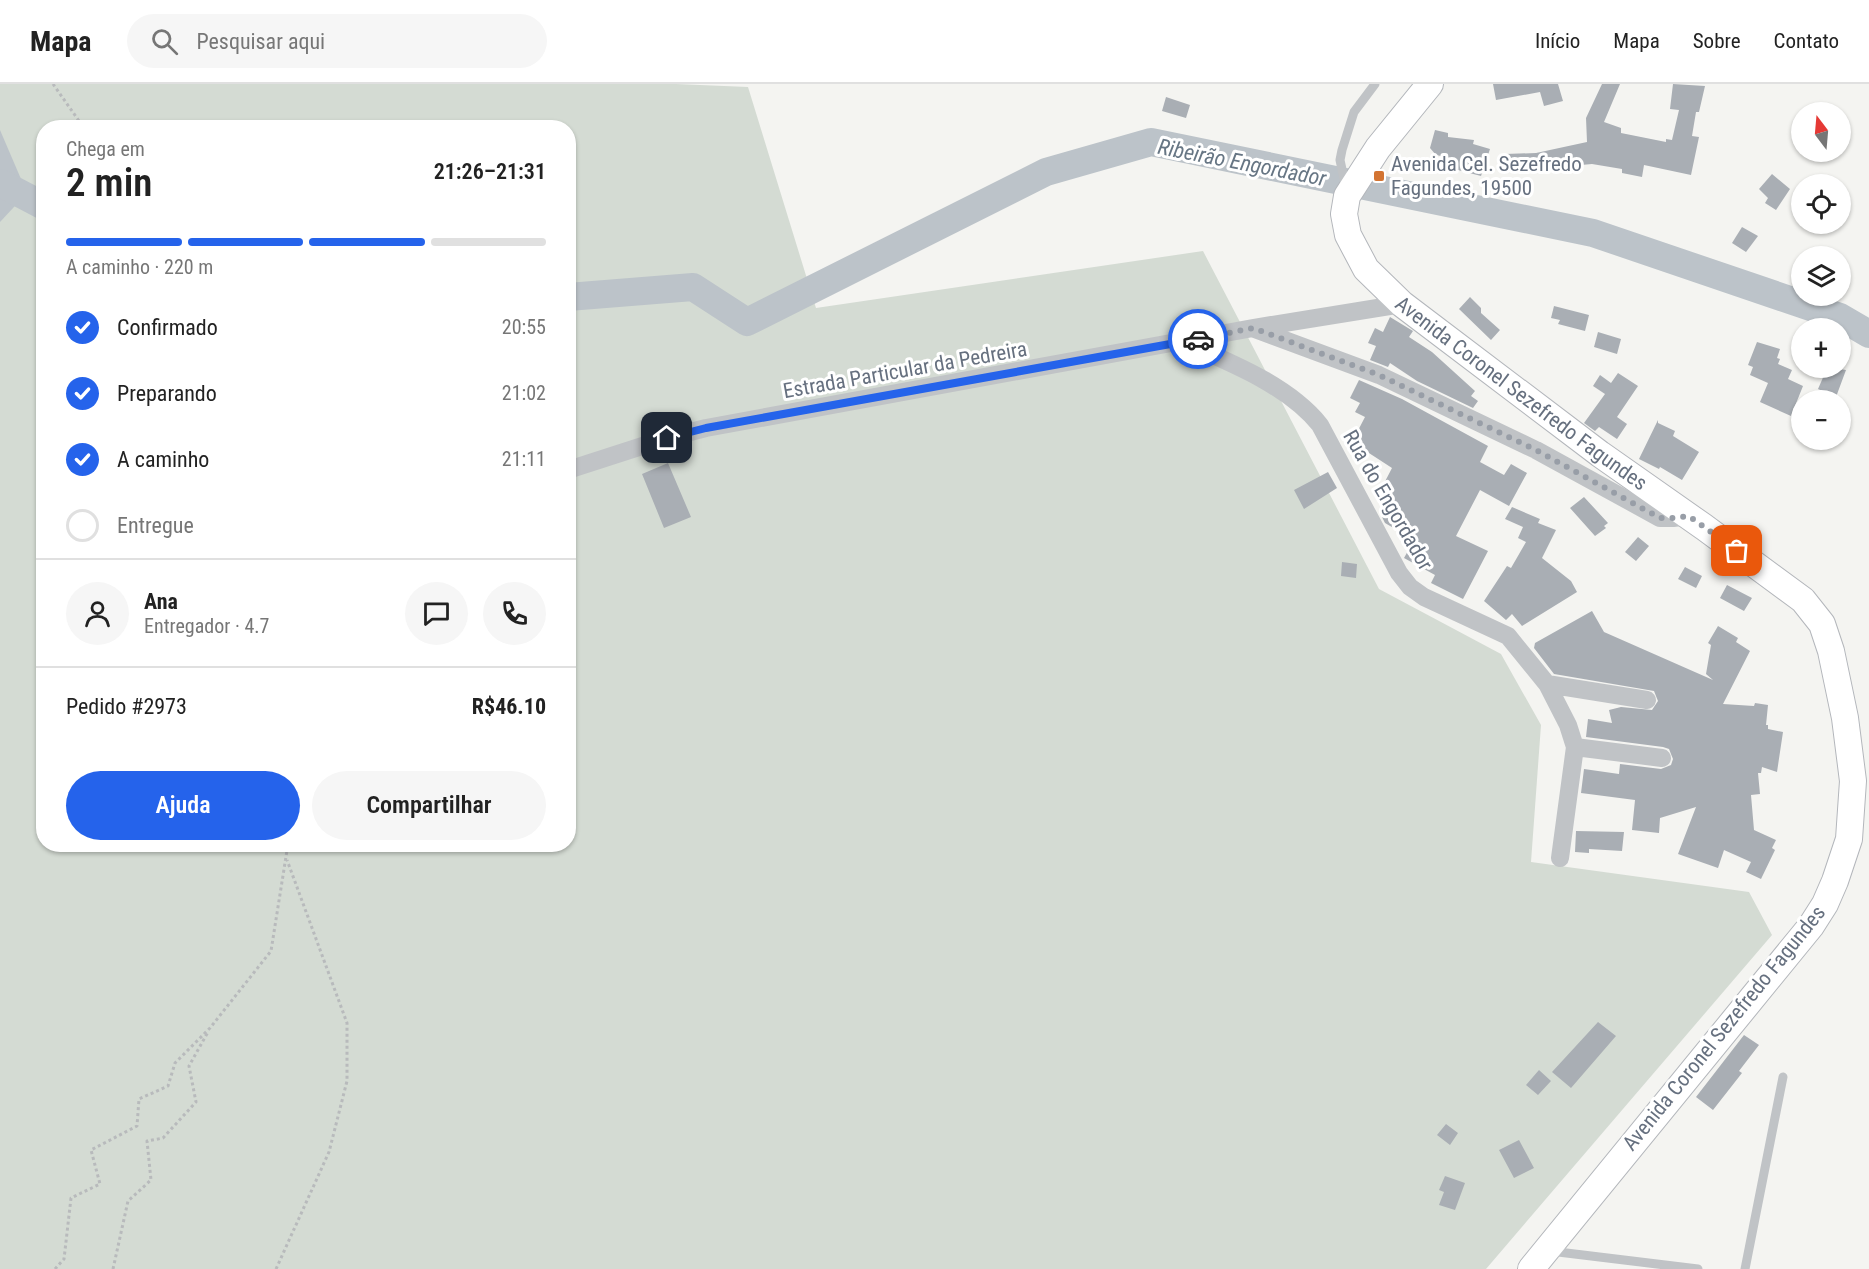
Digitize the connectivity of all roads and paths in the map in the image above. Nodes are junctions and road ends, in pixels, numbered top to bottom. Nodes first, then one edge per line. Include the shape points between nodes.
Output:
1 (52, 84) edge
2 (1376, 84) edge
3 (1430, 84) edge
4 (78, 120) edge
5 (1347, 196) junction
6 (1402, 304) junction
7 (1253, 328) junction
8 (1183, 342) junction
9 (576, 467) edge
10 (1689, 516) junction
11 (1547, 684) junction
12 (1647, 700) dead end
13 (1575, 747) junction
14 (1662, 758) dead end
15 (287, 852) edge
16 (287, 858) junction
17 (1560, 858) dead end
18 (210, 1028) junction
19 (1784, 1077) dead end
20 (1538, 1260) edge
21 (55, 1269) edge
22 (113, 1269) edge
23 (276, 1269) edge
24 (1698, 1269) edge
25 (1745, 1269) edge

1 - 4 path
2 - 5 lane via 1354,112 1342,150 1340,160
3 - 5 main road via 1378,148
5 - 6 main road, Avenida Coronel Sezefredo Fagundes via 1344,214 1348,235 1366,269
6 - 7 street, Estrada Particular da Pedreira
6 - 10 main road, Avenida Coronel Sezefredo Fagundes via 1600,454
7 - 8 street, Estrada Particular da Pedreira
7 - 10 street via 1379,375 1536,450 1660,518
8 - 9 street, Estrada Particular da Pedreira via 706,428
8 - 11 street, Rua do Engordador via 1243,368 1307,410 1320,425 1410,587 1508,636
10 - 20 main road, Avenida Coronel Sezefredo Fagundes via 1803,600 1822,624 1843,707 1853,781 1849,839 1836,881 1811,926
11 - 12 street
11 - 13 street, Rua do Engordador
13 - 14 street
13 - 17 street, Rua do Engordador
15 - 16 path
16 - 18 path via 271,951
16 - 23 path via 347,1023 347,1081 329,1152
18 - 21 path via 175,1064 168,1086 139,1099 137,1126 91,1150 100,1184 71,1198 64,1259
18 - 22 path via 189,1066 196,1102 163,1138 147,1141 151,1180 128,1201
19 - 25 lane
20 - 24 lane

